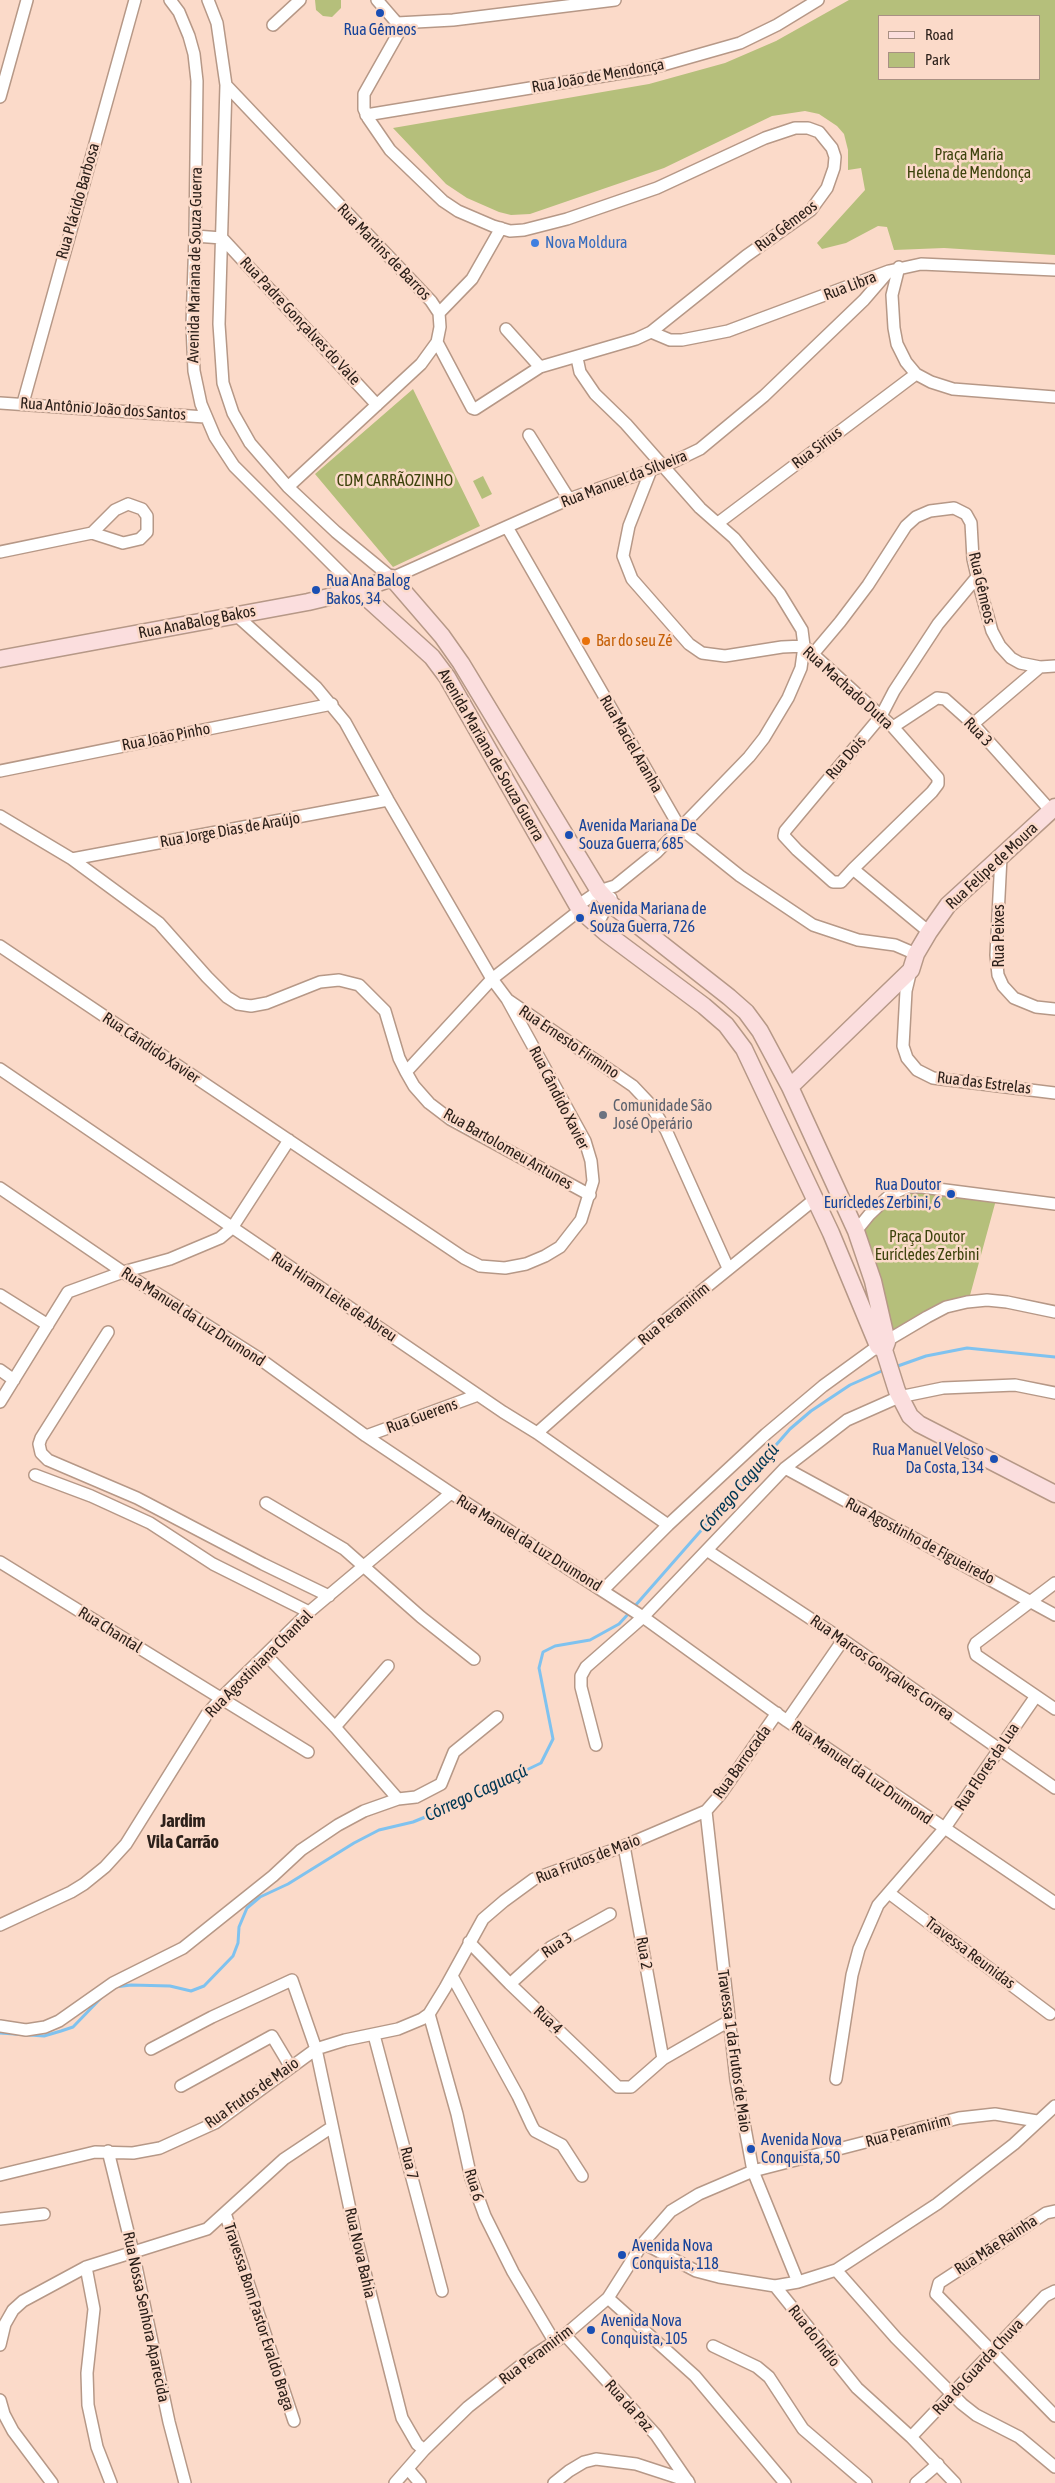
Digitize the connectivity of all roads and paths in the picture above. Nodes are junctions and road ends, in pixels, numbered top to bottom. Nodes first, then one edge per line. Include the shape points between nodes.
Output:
1 (27, 0) edge
2 (135, 0) edge
3 (170, 0) edge
4 (208, 0) edge
5 (300, 0) edge
6 (377, 0) edge
7 (615, 0) edge
8 (818, 0) edge
9 (397, 22) junction
10 (272, 25) dead end
11 (226, 85) junction
12 (0, 97) edge
13 (366, 115) junction
14 (501, 228) junction
15 (196, 236) junction
16 (222, 238) junction
17 (894, 269) junction
18 (1055, 270) edge
19 (439, 313) junction
20 (506, 329) dead end
21 (651, 332) junction
22 (437, 342) junction
23 (577, 358) junction
24 (540, 367) junction
25 (916, 374) junction
26 (1055, 397) edge
27 (0, 403) edge
28 (23, 403) junction
29 (377, 405) junction
30 (205, 417) junction
31 (530, 435) dead end
32 (656, 468) junction
33 (288, 487) junction
34 (570, 499) junction
35 (718, 523) junction
36 (507, 526) junction
37 (92, 533) junction
38 (0, 552) edge
39 (977, 577) junction
40 (392, 578) junction
41 (358, 590) junction
42 (236, 615) junction
43 (808, 650) junction
44 (0, 659) edge
45 (1055, 666) edge
46 (1040, 667) junction
47 (332, 704) junction
48 (881, 716) junction
49 (972, 724) junction
50 (893, 727) junction
51 (0, 771) edge
52 (388, 800) junction
53 (1053, 809) edge
54 (0, 816) edge
55 (680, 828) junction
56 (1001, 857) junction
57 (72, 859) junction
58 (853, 869) junction
59 (604, 897) junction
60 (578, 908) junction
61 (597, 925) junction
62 (929, 932) junction
63 (0, 946) edge
64 (916, 954) junction
65 (911, 970) junction
66 (492, 979) junction
67 (507, 999) junction
68 (1055, 1008) edge
69 (0, 1069) edge
70 (406, 1072) junction
71 (790, 1087) junction
72 (1055, 1092) edge
73 (288, 1140) junction
74 (0, 1188) edge
75 (590, 1195) junction
76 (815, 1199) junction
77 (1055, 1204) edge
78 (232, 1228) junction
79 (845, 1228) junction
80 (728, 1268) junction
81 (123, 1272) junction
82 (0, 1295) edge
83 (1055, 1312) edge
84 (48, 1325) junction
85 (108, 1332) dead end
86 (884, 1349) junction
87 (0, 1370) edge
88 (14, 1380) junction
89 (1055, 1393) edge
90 (898, 1394) junction
91 (478, 1395) junction
92 (0, 1402) edge
93 (537, 1433) junction
94 (366, 1436) junction
95 (785, 1468) junction
96 (35, 1475) dead end
97 (450, 1493) junction
98 (1055, 1494) edge
99 (266, 1503) dead end
100 (668, 1525) junction
101 (708, 1551) junction
102 (0, 1562) edge
103 (363, 1567) junction
104 (1055, 1583) edge
105 (603, 1590) junction
106 (329, 1596) junction
107 (1030, 1602) junction
108 (309, 1612) junction
109 (639, 1614) junction
110 (1055, 1615) edge
111 (842, 1640) junction
112 (266, 1655) junction
113 (474, 1659) dead end
114 (388, 1666) dead end
115 (1036, 1696) junction
116 (221, 1698) junction
117 (1055, 1709) edge
118 (777, 1713) junction
119 (497, 1717) dead end
120 (788, 1721) junction
121 (335, 1727) junction
122 (596, 1745) dead end
123 (999, 1750) junction
124 (308, 1752) dead end
125 (1055, 1788) edge
126 (398, 1799) junction
127 (706, 1811) junction
128 (944, 1829) junction
129 (624, 1846) junction
130 (889, 1893) junction
131 (1055, 1903) edge
132 (610, 1914) dead end
133 (0, 1925) edge
134 (469, 1942) junction
135 (452, 1976) junction
136 (510, 1984) junction
137 (429, 2014) junction
138 (1050, 2014) dead end
139 (729, 2021) junction
140 (0, 2026) edge
141 (374, 2035) junction
142 (151, 2049) dead end
143 (316, 2049) junction
144 (663, 2059) junction
145 (290, 2066) junction
146 (836, 2079) dead end
147 (181, 2086) dead end
148 (1055, 2106) edge
149 (1037, 2121) junction
150 (332, 2126) junction
151 (108, 2151) junction
152 (753, 2171) junction
153 (0, 2175) edge
154 (582, 2176) dead end
155 (1055, 2211) edge
156 (225, 2213) junction
157 (44, 2214) dead end
158 (0, 2219) edge
159 (643, 2243) junction
160 (133, 2252) junction
161 (86, 2267) junction
162 (836, 2270) junction
163 (798, 2282) junction
164 (774, 2286) junction
165 (442, 2292) dead end
166 (1050, 2294) edge
167 (608, 2298) junction
168 (565, 2335) junction
169 (554, 2342) junction
170 (0, 2346) edge
171 (714, 2346) dead end
172 (992, 2351) junction
173 (953, 2394) junction
174 (0, 2400) edge
175 (1055, 2416) edge
176 (2, 2417) edge
177 (294, 2421) dead end
178 (911, 2437) junction
179 (424, 2450) junction
180 (938, 2464) junction
181 (1055, 2467) edge
182 (408, 2469) junction
183 (689, 2482) edge
184 (52, 2483) edge
185 (111, 2483) edge
186 (186, 2483) edge
187 (395, 2483) edge
188 (420, 2483) edge
189 (554, 2483) edge
190 (785, 2483) edge
191 (866, 2483) edge
192 (916, 2483) edge
193 (955, 2483) edge

1 - 12 street
2 - 28 street, Rua Plácido Barbosa
3 - 15 street, Avenida Mariana de Souza Guerra via 189,36 197,81
4 - 11 street, Avenida Mariana de Souza Guerra via 217,24
5 - 10 street
6 - 9 street
7 - 9 street via 453,20
8 - 13 street, Rua João de Mendonça via 740,43 690,59
9 - 13 street via 397,38 362,100
11 - 16 street, Avenida Mariana de Souza Guerra
11 - 19 street, Rua Martins de Barros via 431,300
13 - 14 street, Rua Gêmeos via 390,150 443,201 476,220
14 - 19 street via 472,279
14 - 21 street, Rua Gêmeos via 510,231 538,227 657,188 782,132 808,128 819,132 835,157 832,176 820,202
15 - 16 street
15 - 30 street, Avenida Mariana de Souza Guerra via 192,346 196,390
16 - 29 street, Rua Padre Gonçalves do Vale
16 - 33 street, Avenida Mariana de Souza Guerra via 218,324 223,383 233,413 250,443
17 - 18 street, Rua Libra via 942,264
17 - 21 street, Rua Libra via 728,331 682,340 670,340
17 - 25 street via 894,328 900,350
17 - 32 street, Rua Manuel da Silveira via 734,423 700,449
19 - 22 street, Rua Martins de Barros
20 - 24 street
21 - 23 street
22 - 24 street via 472,408
22 - 29 street via 421,364
23 - 24 street
23 - 32 street via 580,372 595,394 626,424
25 - 26 street via 953,389
25 - 35 street, Rua Sirius
27 - 28 street, Rua Antônio João dos Santos
28 - 30 street, Rua Antônio João dos Santos via 104,412
29 - 33 street
30 - 41 street, Avenida Mariana de Souza Guerra via 234,466
31 - 34 street
32 - 34 street, Rua Manuel da Silveira
32 - 35 street
32 - 43 street, Rua Machado Dutra via 629,526 623,556 632,579 689,644 702,653 725,656 798,645
33 - 40 street, Avenida Mariana de Souza Guerra
34 - 36 street, Rua Manuel da Silveira
35 - 43 street via 780,594 802,630
36 - 40 street, Rua Manuel da Silveira
36 - 55 street, Rua Maciel Aranha
37 - 37 street via 107,516 122,506 135,505 147,516 147,532 132,543 116,542
37 - 38 street
39 - 43 street, Rua Gêmeos via 971,523 966,514 958,508 948,508 916,517 906,526 840,622
39 - 46 street, Rua Gêmeos via 992,631 1000,646 1020,663
39 - 48 street, Rua Dois via 938,624
40 - 41 main road, Rua AnaBalog Bakos
40 - 59 main road, Avenida Mariana de Souza Guerra via 442,636 460,663
41 - 42 main road, Rua AnaBalog Bakos
41 - 60 main road, Avenida Mariana de Souza Guerra via 432,657 447,677
42 - 44 main road, Rua AnaBalog Bakos
42 - 47 street, Rua Cândido Xavier
43 - 48 street, Rua Machado Dutra
43 - 55 street via 788,698 764,738
45 - 46 street, Rua Gêmeos
46 - 49 street
47 - 51 street, Rua João Pinho
47 - 52 street, Rua Cândido Xavier via 346,722
48 - 50 street, Rua Machado Dutra
48 - 58 street, Rua Dois via 784,834 833,882 841,882
49 - 50 street, Rua 3 via 941,698
49 - 53 street, Rua 3
50 - 58 street, Rua Machado Dutra via 936,774 939,782
52 - 57 street, Rua Jorge Dias de Araújo
52 - 66 street, Rua Cândido Xavier
53 - 56 main road, Rua Felipe de Moura
54 - 57 street, Rua Bartolomeu Antunes
55 - 59 street
55 - 64 street, Rua Maciel Aranha via 740,876 814,925 858,940 895,945
56 - 62 main road, Rua Felipe de Moura via 948,905
56 - 68 street, Rua Peixes via 996,955 998,975 1014,998 1036,1007
57 - 70 street, Rua Bartolomeu Antunes via 159,923 220,990 238,1004 267,1003 320,982 339,980 359,985 385,1011
58 - 62 street
59 - 60 street
59 - 61 street
59 - 71 main road, Avenida Mariana de Souza Guerra via 746,1012
60 - 61 main road, Avenida Mariana de Souza Guerra
60 - 66 street
61 - 76 main road, Avenida Mariana de Souza Guerra via 726,1025 744,1049
62 - 64 main road, Rua Felipe de Moura
63 - 73 street, Rua Cândido Xavier
64 - 65 main road, Rua das Estrelas
65 - 71 main road
65 - 72 street, Rua das Estrelas via 906,991 903,1046 907,1058 918,1070 933,1078
66 - 67 street, Rua Cândido Xavier
66 - 70 street
67 - 75 street, Rua Cândido Xavier via 585,1141 593,1181
67 - 80 street, Rua Ernesto Firmino via 633,1086 650,1104 666,1130
69 - 78 street, Rua Hiram Leite de Abreu
70 - 75 street, Rua Bartolomeu Antunes via 430,1104 450,1119
71 - 79 main road, Avenida Mariana de Souza Guerra
73 - 75 street, Rua Cândido Xavier via 480,1266 505,1268 526,1264 560,1247 581,1220
73 - 78 street
74 - 81 street, Rua Manuel da Luz Drumond
76 - 79 main road, Avenida Mariana de Souza Guerra
76 - 80 street, Rua Peramirim
77 - 79 street via 907,1187
78 - 81 street via 211,1242 170,1259
78 - 91 street, Rua Hiram Leite de Abreu
79 - 86 main road, Avenida Mariana de Souza Guerra
79 - 86 main road, Avenida Mariana de Souza Guerra via 874,1281
80 - 93 street, Rua Peramirim
81 - 84 street via 68,1292
81 - 94 street, Rua Manuel da Luz Drumond via 260,1360
82 - 84 street
83 - 86 street via 1007,1302 967,1302 927,1317
84 - 88 street
85 - 106 street via 41,1438 41,1453 48,1460 137,1498
86 - 90 main road
86 - 100 street via 797,1406
87 - 88 street
88 - 92 street
89 - 90 street via 1015,1385 985,1385
90 - 95 street via 847,1420
90 - 98 main road via 910,1416 919,1424
91 - 93 street, Rua Hiram Leite de Abreu
91 - 94 street, Rua Guerens
93 - 100 street, Rua Hiram Leite de Abreu
94 - 97 street, Rua Manuel da Luz Drumond
95 - 101 street
95 - 107 street, Rua Agostinho de Figueiredo
96 - 108 street via 91,1496 150,1524 213,1564
97 - 103 street, Rua Agostiniana Chantal
97 - 105 street, Rua Manuel da Luz Drumond
99 - 103 street via 333,1542
100 - 105 street
101 - 109 street
101 - 111 street, Rua Marcos Gonçalves Correa
102 - 116 street, Rua Chantal
103 - 106 street, Rua Agostiniana Chantal
103 - 113 street
104 - 107 street
105 - 109 street, Rua Manuel da Luz Drumond
106 - 108 street, Rua Agostiniana Chantal
107 - 110 street, Rua Agostinho de Figueiredo
107 - 115 street via 976,1643 974,1651
108 - 112 street, Rua Agostiniana Chantal
109 - 118 street, Rua Manuel da Luz Drumond
109 - 122 street via 581,1676
111 - 120 street
111 - 123 street, Rua Marcos Gonçalves Correa
112 - 116 street, Rua Agostiniana Chantal
112 - 121 street
114 - 121 street
115 - 117 street
115 - 123 street, Rua Flores da Lua
116 - 124 street, Rua Chantal
116 - 133 street, Rua Agostiniana Chantal via 207,1714 126,1844 105,1867 71,1892
118 - 120 street, Rua Manuel da Luz Drumond
118 - 127 street, Rua Barrocada
119 - 126 street via 454,1752 441,1784 416,1797
120 - 128 street, Rua Manuel da Luz Drumond
121 - 126 street
123 - 125 street, Rua Marcos Gonçalves Correa
123 - 128 street, Rua Flores da Lua
126 - 140 street via 364,1811 338,1825 301,1850 183,1948 113,1983 59,2021 26,2030
127 - 129 street, Rua Frutos de Maio
127 - 139 street, Travessa 1 da Frutos de Maio
128 - 130 street, Rua Flores da Lua
128 - 131 street, Rua Manuel da Luz Drumond
129 - 134 street, Rua Frutos de Maio via 534,1879 483,1919
129 - 144 street, Rua 2
130 - 138 street, Travessa Reunidas
130 - 146 street, Rua Flores da Lua via 878,1905 859,1949
132 - 136 street, Rua 3 via 551,1947
134 - 135 street, Rua Frutos de Maio
134 - 136 street, Rua 4
135 - 137 street, Rua Frutos de Maio
135 - 154 street via 535,2131 562,2145
136 - 144 street, Rua 4 via 613,2084 631,2087
137 - 141 street, Rua Frutos de Maio via 398,2029
137 - 169 street, Rua 6 via 471,2178 484,2216
139 - 144 street
139 - 152 street, Travessa 1 da Frutos de Maio
141 - 143 street, Rua Frutos de Maio
141 - 165 street, Rua 7
142 - 143 street, Rua Nova Bahia via 291,1979
143 - 145 street, Rua Frutos de Maio
143 - 150 street, Rua Nova Bahia
145 - 147 street via 272,2036
145 - 151 street, Rua Frutos de Maio via 215,2122 160,2148 133,2153
148 - 149 street
149 - 152 street, Rua Peramirim via 995,2114 959,2118
149 - 162 street via 1014,2144 937,2204
150 - 156 street via 284,2159
150 - 179 street, Rua Nova Bahia via 402,2418
151 - 153 street, Rua Frutos de Maio
151 - 160 street, Rua Nossa Senhora Aparecida
152 - 159 street, Rua Peramirim via 699,2194 671,2212
152 - 163 street, Travessa 1 da Frutos de Maio
155 - 172 street, Rua Mãe Rainha via 1046,2213 939,2283 936,2294 939,2299
156 - 160 street via 201,2232
156 - 177 street, Travessa Bom Pastor Evaldo Braga
157 - 158 street
159 - 164 street via 696,2271
159 - 167 street, Rua Peramirim
160 - 161 street
160 - 186 street, Rua Nossa Senhora Aparecida via 169,2422
161 - 170 street via 24,2301 14,2310
161 - 185 street via 94,2309 88,2405 97,2446
162 - 163 street
162 - 173 street via 896,2338
163 - 164 street
164 - 178 street, Rua do Indio via 857,2388
166 - 172 street, Rua do Guarda Chuva
167 - 168 street, Rua Peramirim
167 - 190 street via 695,2376
168 - 169 street, Rua Peramirim
168 - 183 street, Rua da Paz via 656,2435
169 - 179 street, Rua Peramirim via 468,2407
171 - 191 street via 757,2367 769,2377 804,2430
172 - 173 street, Rua do Guarda Chuva
172 - 175 street
173 - 178 street, Rua do Guarda Chuva
173 - 181 street via 976,2415 1015,2434
174 - 176 street
176 - 184 street
178 - 180 street, Rua do Indio
179 - 182 street, Rua Peramirim
180 - 192 street
180 - 193 street, Rua do Indio
182 - 187 street, Rua Peramirim
182 - 188 street
183 - 189 street, Rua da Paz via 636,2464 596,2459 576,2466

